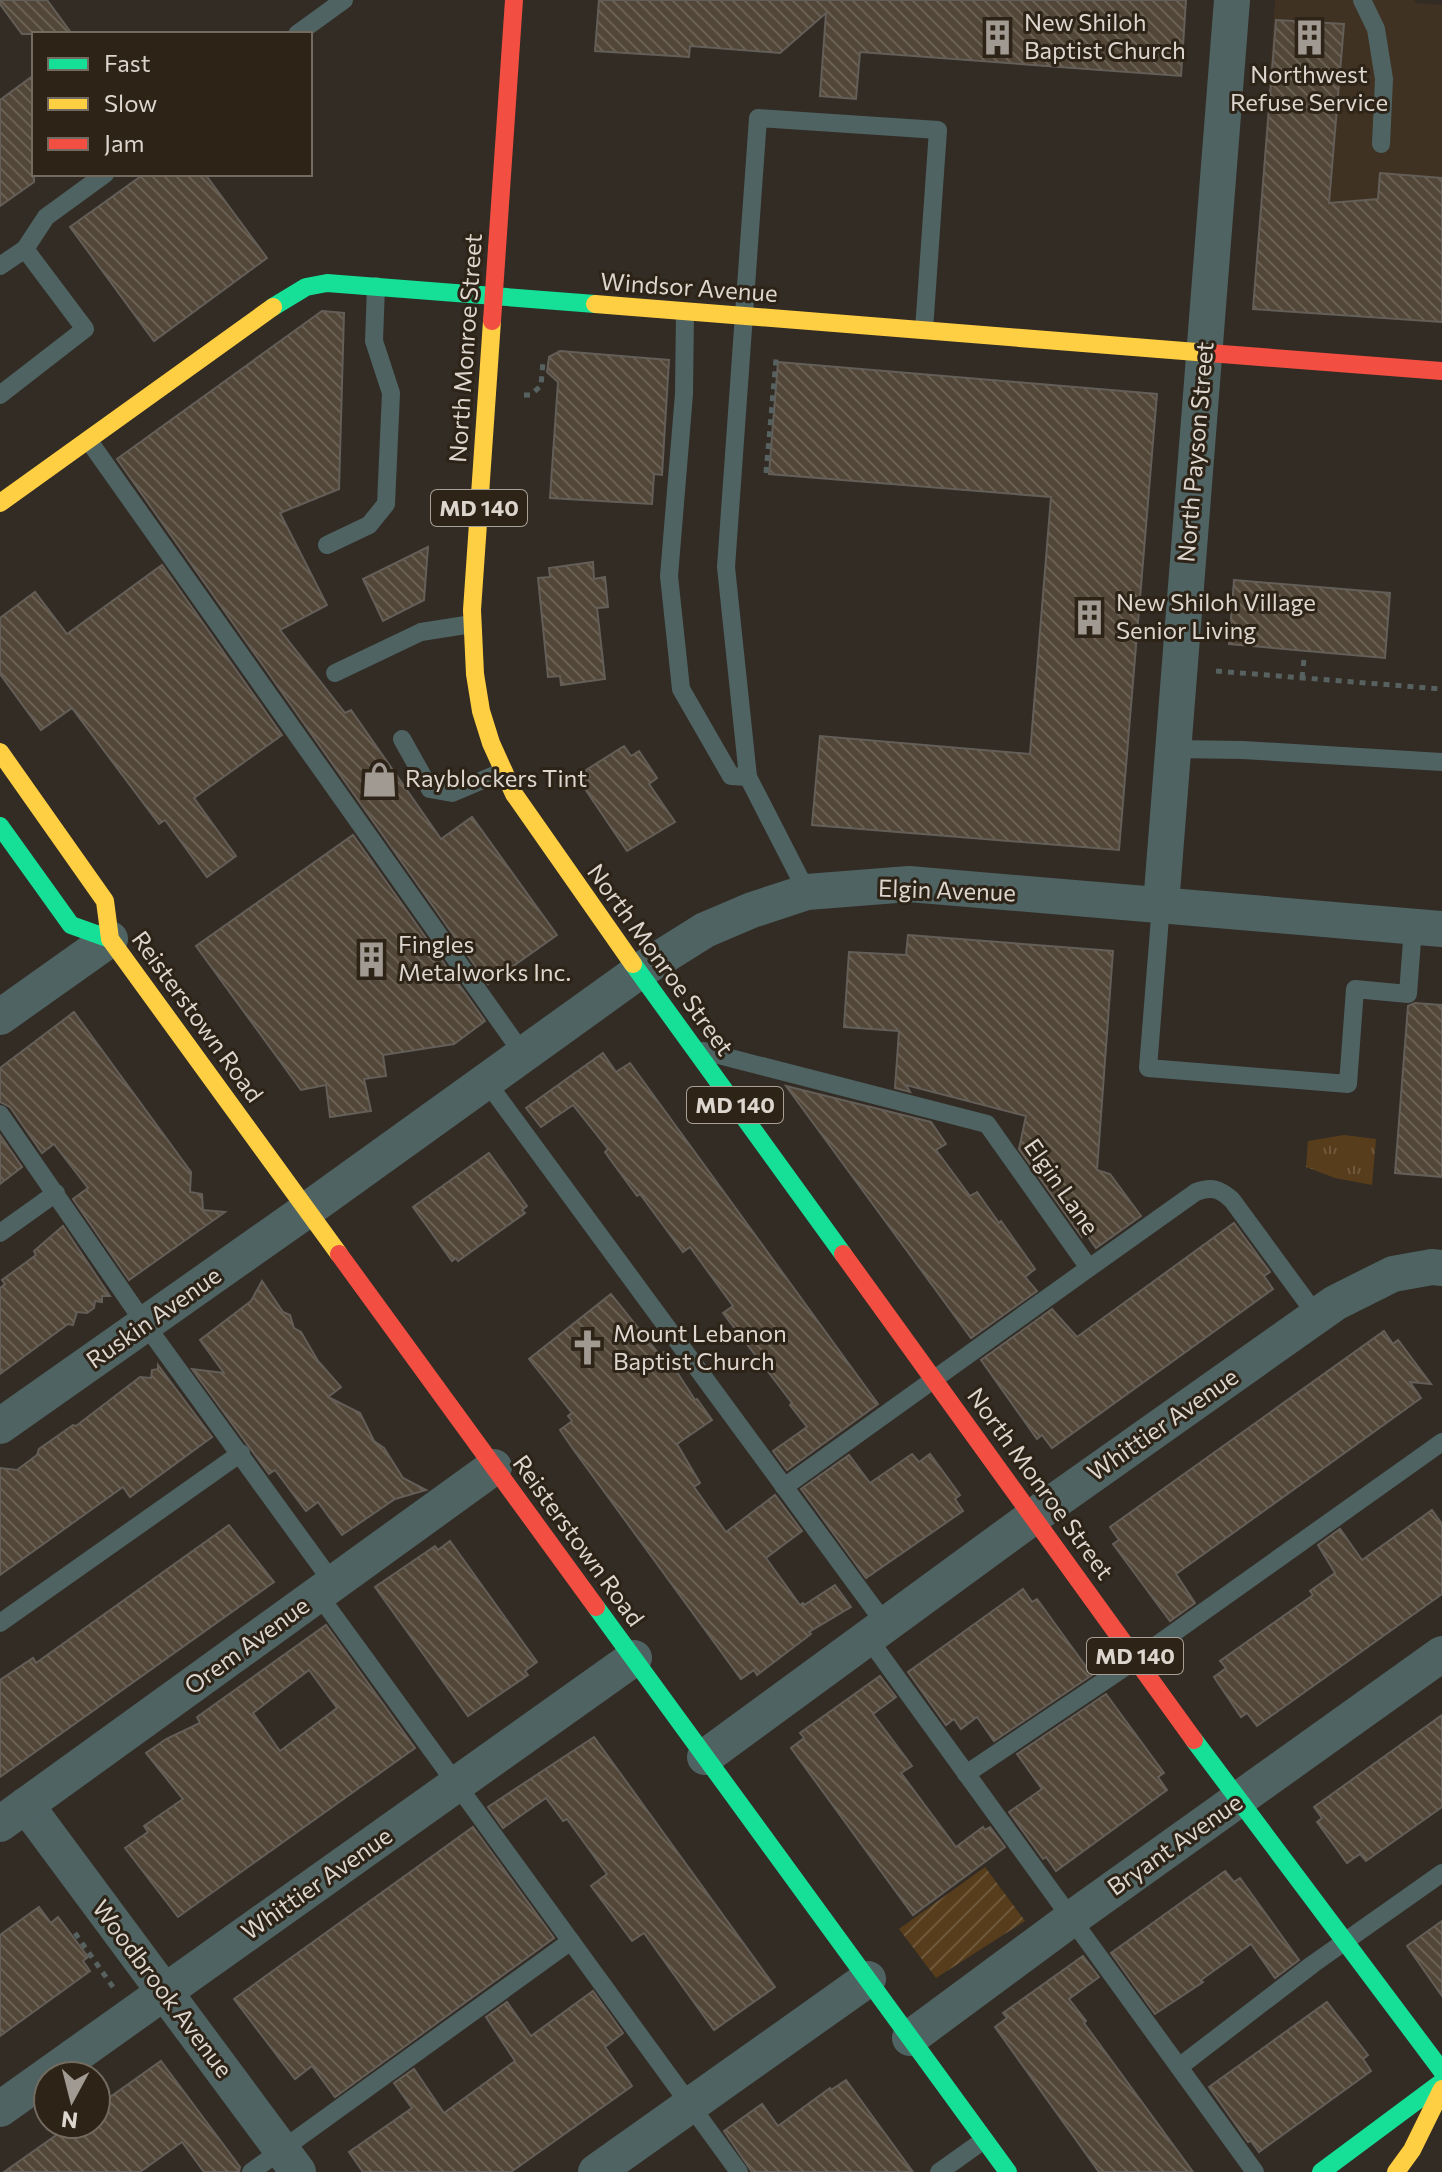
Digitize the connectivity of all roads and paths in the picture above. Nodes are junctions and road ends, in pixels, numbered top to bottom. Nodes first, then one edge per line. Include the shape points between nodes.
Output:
1 (344, 0) edge
2 (514, 0) edge
3 (1232, 0) edge
4 (1362, 0) edge
5 (300, 32) edge
6 (1381, 144) dead end
7 (102, 176) edge
8 (25, 249) junction
9 (0, 266) edge
10 (376, 286) junction
11 (494, 297) junction
12 (685, 312) junction
13 (745, 316) junction
14 (924, 330) junction
15 (1204, 353) junction
16 (776, 359) dead end
17 (543, 361) dead end
18 (1442, 371) edge
19 (0, 395) edge
20 (523, 395) dead end
21 (89, 441) junction
22 (766, 473) dead end
23 (0, 503) edge
24 (327, 545) dead end
25 (472, 624) junction
26 (1304, 659) dead end
27 (1216, 671) dead end
28 (335, 673) dead end
29 (1302, 678) junction
30 (1442, 689) edge
31 (402, 739) dead end
32 (1173, 749) junction
33 (0, 752) edge
34 (1442, 762) edge
35 (504, 771) junction
36 (748, 777) junction
37 (0, 826) edge
38 (807, 892) junction
39 (1161, 905) junction
40 (1427, 928) edge
41 (110, 939) junction
42 (638, 972) junction
43 (0, 1017) edge
44 (694, 1049) junction
45 (523, 1054) junction
46 (486, 1081) junction
47 (0, 1114) edge
48 (56, 1193) junction
49 (307, 1210) junction
50 (0, 1233) edge
51 (1089, 1268) junction
52 (1442, 1268) edge
53 (1317, 1316) junction
54 (145, 1324) junction
55 (935, 1380) junction
56 (0, 1426) edge
57 (1442, 1442) edge
58 (241, 1453) junction
59 (494, 1467) junction
60 (784, 1487) junction
61 (1034, 1516) junction
62 (326, 1589) junction
63 (0, 1623) edge
64 (877, 1631) junction
65 (1442, 1654) edge
66 (634, 1658) junction
67 (1137, 1659) junction
68 (705, 1757) junction
69 (966, 1774) junction
70 (457, 1784) junction
71 (1238, 1800) junction
72 (13, 1815) edge
73 (1442, 1873) edge
74 (1071, 1919) junction
75 (571, 1941) junction
76 (1345, 1942) junction
77 (868, 1979) junction
78 (164, 1992) junction
79 (910, 2038) junction
80 (1179, 2067) junction
81 (1442, 2071) edge
82 (1442, 2082) edge
83 (1442, 2089) edge
84 (690, 2105) junction
85 (0, 2109) edge
86 (984, 2140) junction
87 (290, 2161) edge
88 (251, 2172) edge
89 (596, 2172) edge
90 (739, 2172) edge
91 (939, 2172) edge
92 (1008, 2172) edge
93 (1255, 2172) edge
94 (1321, 2172) edge
95 (1396, 2172) edge

1 - 5 lane
2 - 11 main road, North Monroe Street / MD 140
3 - 15 street, North Payson Street
4 - 6 lane via 1376,29 1384,79
7 - 8 lane via 46,217
8 - 9 lane
8 - 19 lane via 85,329
10 - 11 main road, Windsor Avenue
10 - 21 main road, Windsor Avenue via 306,287
10 - 24 lane via 374,341 391,393 386,504 369,525
11 - 12 main road, Windsor Avenue
11 - 25 main road, North Monroe Street / MD 140
12 - 13 main road, Windsor Avenue
12 - 36 lane via 669,576 681,689 731,776
13 - 14 main road, Windsor Avenue
13 - 14 lane via 758,118 938,130
13 - 36 lane via 726,567
14 - 15 main road, Windsor Avenue
15 - 18 main road, Windsor Avenue
15 - 32 street, North Payson Street
16 - 22 path
17 - 20 path via 541,386
21 - 23 main road, Windsor Avenue
21 - 45 lane
25 - 28 lane via 421,632
25 - 35 main road, North Monroe Street / MD 140 via 481,710
26 - 29 path
27 - 29 path
29 - 30 path
31 - 35 lane via 430,789 452,793
32 - 34 lane
32 - 39 street, North Payson Street
33 - 41 main road, Reisterstown Road via 105,901
35 - 42 main road, North Monroe Street / MD 140 via 514,794
36 - 38 lane
37 - 41 main road, Reisterstown Road via 71,925
38 - 39 street, Elgin Avenue via 909,884
38 - 42 street, Elgin Avenue via 705,930
39 - 40 street, Elgin Avenue
39 - 40 lane via 1148,1068 1348,1084 1355,989 1408,994
41 - 43 street
41 - 49 main road, Reisterstown Road
42 - 44 main road, North Monroe Street / MD 140
42 - 45 street, Elgin Avenue
44 - 51 lane, Elgin Lane via 987,1124
44 - 55 main road, North Monroe Street / MD 140
45 - 46 street, Elgin Avenue
46 - 49 street, Elgin Avenue
46 - 60 lane
47 - 48 lane
48 - 50 lane
48 - 54 lane
49 - 54 street, Ruskin Avenue
49 - 59 main road, Reisterstown Road
51 - 53 lane, Elgin Lane via 1196,1192 1221,1190
51 - 55 lane
52 - 53 street, Whittier Avenue via 1393,1274
53 - 61 street, Whittier Avenue
54 - 56 street, Ruskin Avenue
54 - 58 lane
55 - 60 lane
55 - 61 main road, North Monroe Street / MD 140
57 - 67 lane
58 - 62 lane
58 - 63 lane
59 - 62 street, Orem Avenue
59 - 66 main road, Reisterstown Road
60 - 64 lane
61 - 64 street, Whittier Avenue
61 - 67 main road, North Monroe Street / MD 140
62 - 70 lane
62 - 72 street, Orem Avenue
64 - 68 street, Whittier Avenue
64 - 69 lane
65 - 71 street, Bryant Avenue
66 - 68 main road, Reisterstown Road
66 - 70 street, Whittier Avenue
67 - 69 lane
67 - 71 main road, North Monroe Street / MD 140
68 - 77 main road, Reisterstown Road
69 - 74 lane
70 - 75 lane
70 - 78 street, Whittier Avenue
71 - 74 street, Bryant Avenue
71 - 76 main road, North Monroe Street / MD 140
72 - 78 street, Woodbrook Avenue
73 - 76 lane
74 - 79 street, Bryant Avenue
74 - 80 lane
75 - 84 lane
75 - 87 lane
76 - 80 lane
76 - 81 main road, North Monroe Street / MD 140
77 - 79 main road, Reisterstown Road
77 - 84 street
78 - 85 street, Whittier Avenue
78 - 87 street, Woodbrook Avenue
79 - 86 main road, Reisterstown Road
80 - 93 lane
82 - 94 main road
83 - 95 main road
84 - 89 street
84 - 90 lane
86 - 91 lane
86 - 92 main road, Reisterstown Road
87 - 88 lane

